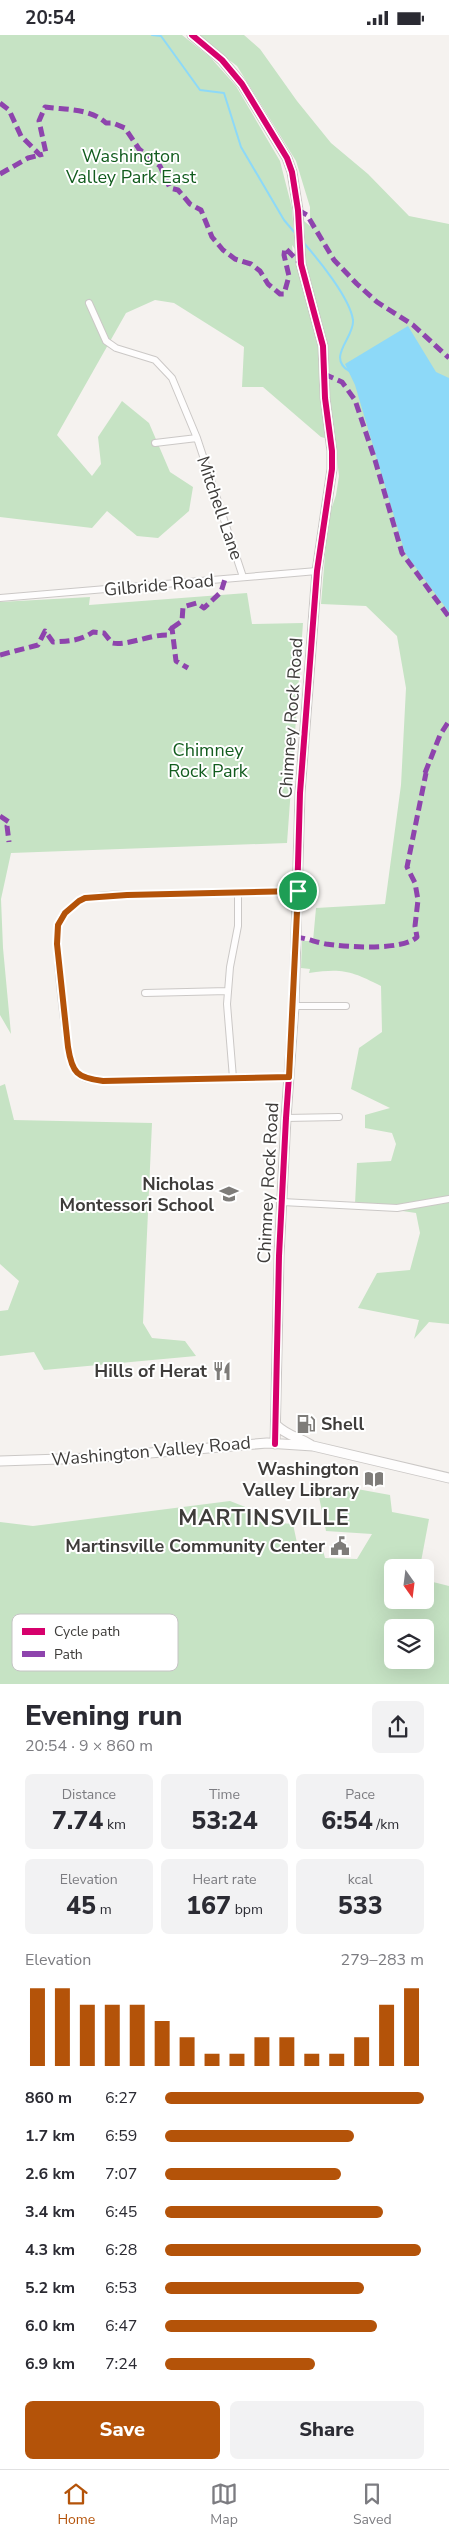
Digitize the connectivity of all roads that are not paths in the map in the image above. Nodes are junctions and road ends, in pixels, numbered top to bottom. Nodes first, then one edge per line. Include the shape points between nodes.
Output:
1 (192, 35) edge
2 (89, 303) dead end
3 (197, 438) junction
4 (155, 443) dead end
5 (317, 571) junction
6 (243, 577) junction
7 (0, 597) edge
8 (298, 891) junction
9 (238, 892) junction
10 (228, 991) junction
11 (145, 993) dead end
12 (294, 1006) junction
13 (346, 1006) dead end
14 (289, 1077) junction
15 (234, 1078) junction
16 (339, 1117) dead end
17 (286, 1118) junction
18 (449, 1199) edge
19 (282, 1202) junction
20 (276, 1425) junction
21 (275, 1443) junction
22 (314, 1446) junction
23 (0, 1461) edge
24 (449, 1478) edge

1 - 5 street, Chimney Rock Road via 232,71 251,97 287,158 295,186 301,264 323,346 332,451
2 - 3 street, Mitchell Lane via 106,341 116,348 155,360 165,368
3 - 4 street, Mitchell Lane
3 - 6 street, Mitchell Lane
5 - 6 street, Gilbride Road
5 - 8 street, Chimney Rock Road via 300,793
6 - 7 street, Gilbride Road
8 - 9 street
8 - 12 street, Chimney Rock Road
9 - 10 street via 238,926
9 - 15 street via 85,898 65,913 58,925 57,944 70,1061 76,1073 87,1079 103,1081
10 - 11 street
10 - 15 street
12 - 13 street
12 - 14 street, Chimney Rock Road
14 - 15 street
14 - 17 street, Chimney Rock Road
16 - 17 street
17 - 19 street, Chimney Rock Road
18 - 19 street via 397,1207
19 - 20 street, Chimney Rock Road
20 - 21 street, Chimney Rock Road
20 - 22 street via 287,1436 301,1438
21 - 22 street, Washington Valley Road
21 - 23 street, Washington Valley Road via 91,1458
22 - 24 street, Washington Valley Road

